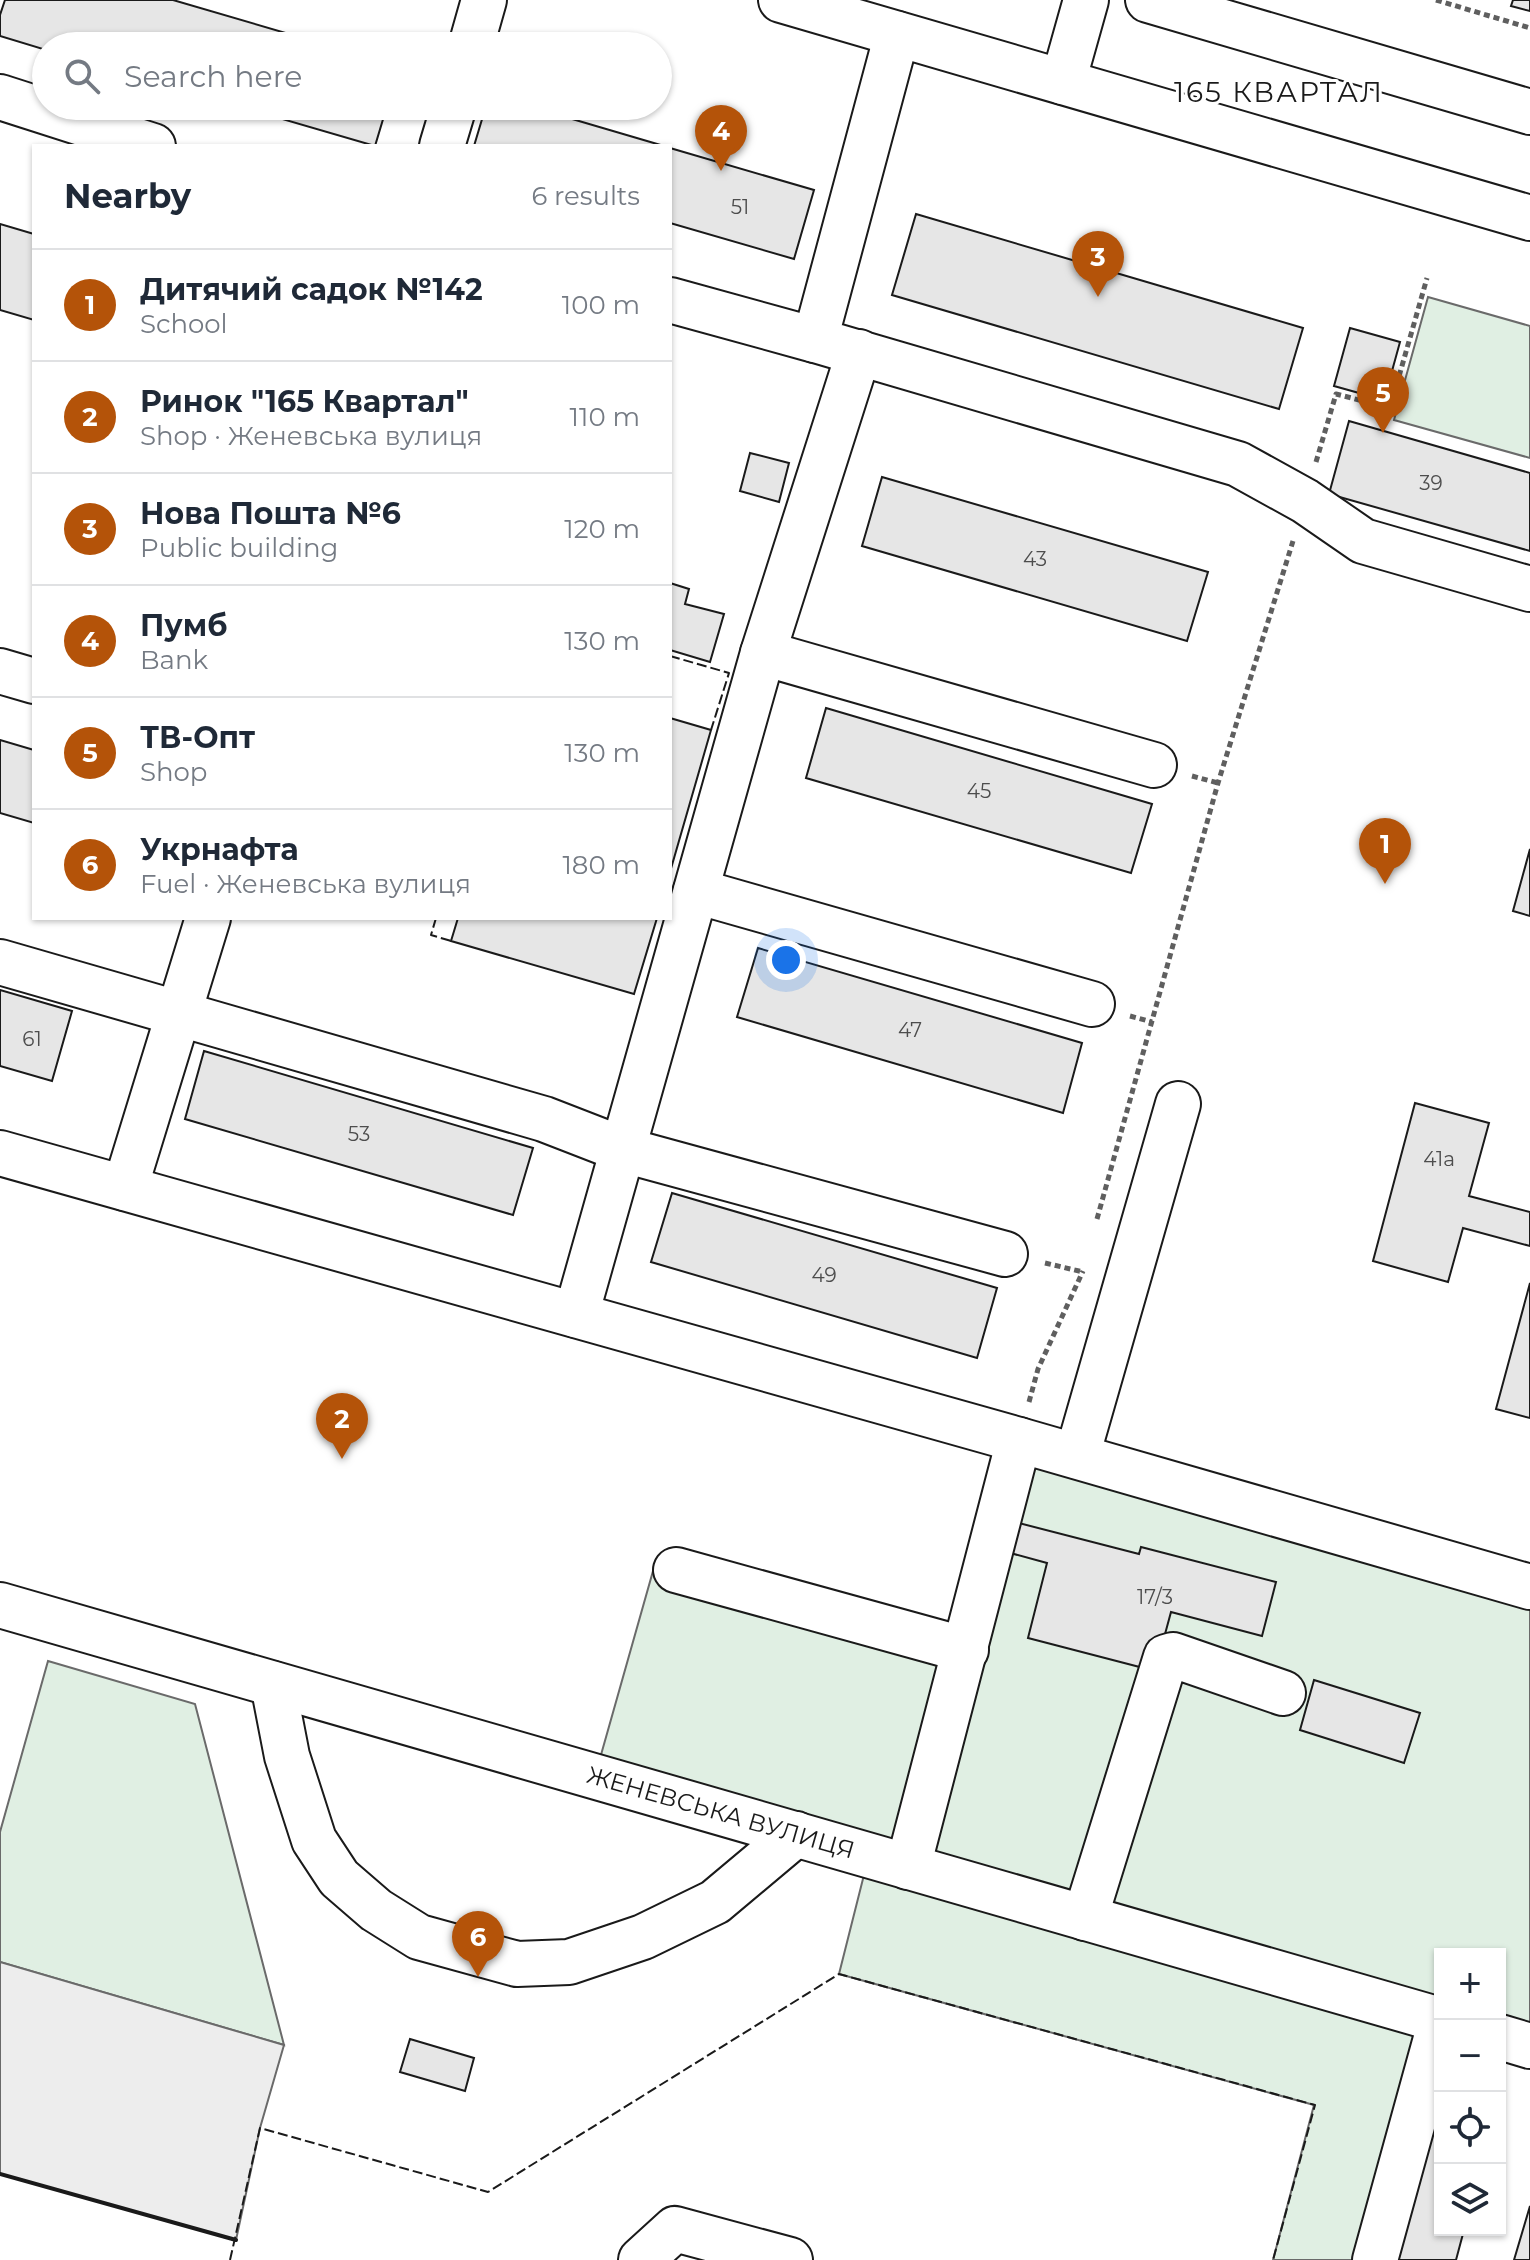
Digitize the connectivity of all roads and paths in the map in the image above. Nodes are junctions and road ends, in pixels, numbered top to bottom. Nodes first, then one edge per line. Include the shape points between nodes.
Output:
1 (484, 0) edge
2 (781, 0) edge
3 (1086, 0) edge
4 (1148, 0) edge
5 (1436, 0) edge
6 (1530, 28) edge
7 (475, 32) edge
8 (897, 34) junction
9 (1063, 82) junction
10 (0, 97) edge
11 (32, 107) edge
12 (1530, 112) edge
13 (72, 120) edge
14 (450, 120) edge
15 (147, 144) edge
16 (443, 144) edge
17 (1530, 218) edge
18 (1427, 278) dead end
19 (672, 301) edge
20 (815, 340) junction
21 (859, 352) junction
22 (1305, 501) junction
23 (1530, 589) edge
24 (763, 653) junction
25 (0, 671) edge
26 (32, 680) edge
27 (1154, 765) dead end
28 (696, 891) junction
29 (207, 920) edge
30 (0, 962) edge
31 (1092, 1004) dead end
32 (179, 1013) junction
33 (1178, 1104) dead end
34 (624, 1150) junction
35 (0, 1153) edge
36 (125, 1188) junction
37 (1095, 1228) dead end
38 (1005, 1254) dead end
39 (1087, 1257) dead end
40 (576, 1315) junction
41 (1019, 1440) junction
42 (1077, 1456) junction
43 (676, 1570) dead end
44 (1530, 1587) edge
45 (0, 1605) edge
46 (966, 1650) junction
47 (273, 1684) junction
48 (1283, 1693) dead end
49 (796, 1834) junction
50 (908, 1867) junction
51 (1085, 1918) junction
52 (1434, 2020) edge
53 (1506, 2039) edge
54 (1434, 2044) edge
55 (1530, 2046) edge
56 (641, 2260) edge
57 (790, 2260) edge
58 (1375, 2260) edge

1 - 7 street
2 - 8 street
3 - 9 street
4 - 12 street
5 - 6 path
8 - 9 street
8 - 20 street
9 - 17 street
10 - 11 street
13 - 15 street
14 - 16 street
18 - 22 path via 1390,408 1336,394
19 - 20 street
20 - 21 street
21 - 22 street via 1238,464
21 - 24 street
22 - 23 street via 1363,541
22 - 37 path via 1218,783
24 - 27 street
24 - 28 street
25 - 26 street
28 - 31 street
28 - 34 street
29 - 32 street
30 - 32 street
32 - 34 street via 544,1119
32 - 36 street
33 - 42 street
34 - 38 street
34 - 40 street
35 - 36 street
36 - 40 street
39 - 41 path via 1038,1369
40 - 41 street
41 - 42 street
41 - 46 street
42 - 44 street
43 - 46 street
45 - 47 street, ЖЕНЕВСЬКА ВУЛИЦЯ
46 - 50 street
47 - 49 street, ЖЕНЕВСЬКА ВУЛИЦЯ
47 - 49 street via 287,1756 314,1840 339,1878 419,1937 517,1964 569,1962 643,1937 715,1902
48 - 51 street via 1166,1657
49 - 50 street, ЖЕНЕВСЬКА ВУЛИЦЯ
50 - 51 street, ЖЕНЕВСЬКА ВУЛИЦЯ
51 - 52 street, ЖЕНЕВСЬКА ВУЛИЦЯ
53 - 55 street
54 - 58 street
56 - 57 street via 675,2229

